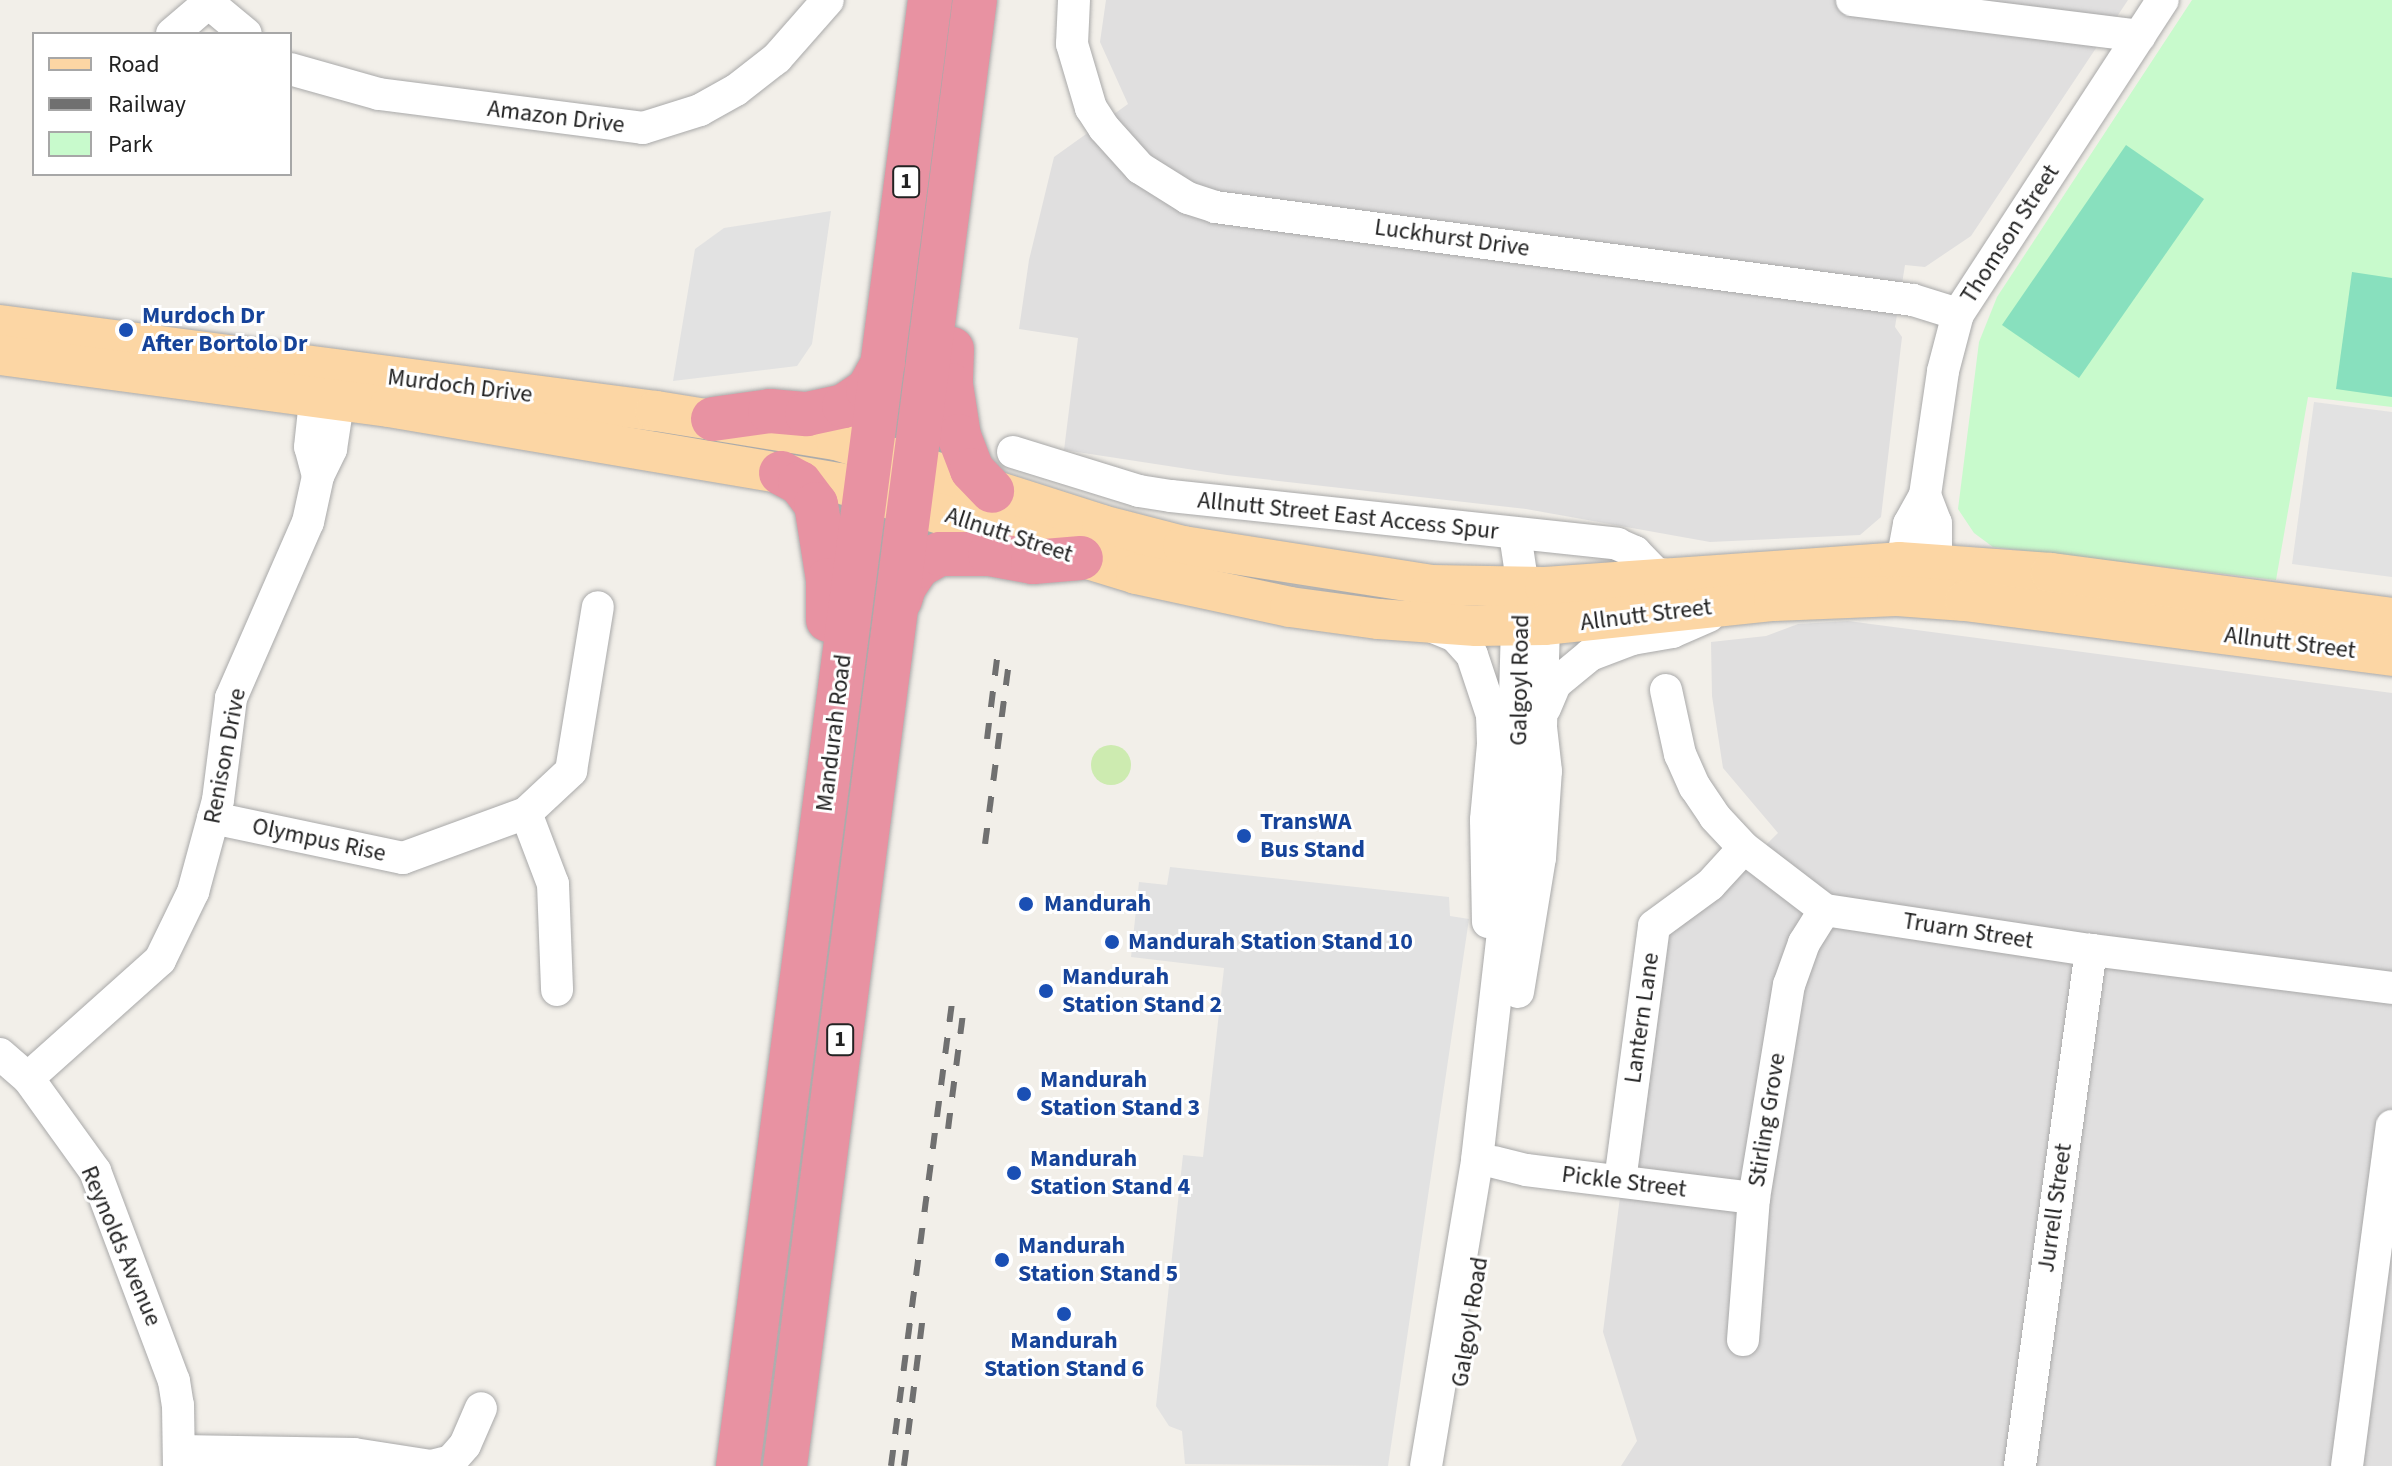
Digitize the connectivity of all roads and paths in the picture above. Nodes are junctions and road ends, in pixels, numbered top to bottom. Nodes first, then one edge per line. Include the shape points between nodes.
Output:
1 (828, 0) edge
2 (930, 0) edge
3 (975, 0) edge
4 (1074, 0) edge
5 (1852, 0) edge
6 (2163, 0) edge
7 (206, 2) edge
8 (174, 32) edge
9 (244, 32) edge
10 (2140, 36) junction
11 (292, 70) edge
12 (952, 175) junction
13 (1958, 314) junction
14 (0, 325) edge
15 (0, 355) edge
16 (883, 363) junction
17 (329, 384) junction
18 (713, 419) junction
19 (871, 448) junction
20 (1013, 452) dead end
21 (781, 473) junction
22 (914, 484) junction
23 (866, 491) junction
24 (992, 491) junction
25 (1515, 534) junction
26 (1081, 558) junction
27 (1677, 577) junction
28 (1917, 580) junction
29 (1523, 587) junction
30 (1733, 605) junction
31 (598, 607) dead end
32 (896, 615) junction
33 (2392, 618) edge
34 (1419, 622) junction
35 (1530, 626) junction
36 (2392, 656) edge
37 (1666, 690) dead end
38 (1542, 719) junction
39 (831, 758) junction
40 (526, 813) junction
41 (213, 818) junction
42 (1744, 848) junction
43 (1825, 910) junction
44 (2091, 950) junction
45 (2392, 988) edge
46 (557, 990) dead end
47 (0, 1054) edge
48 (28, 1078) junction
49 (1482, 1092) junction
50 (2392, 1126) edge
51 (1494, 1162) junction
52 (1620, 1181) junction
53 (1754, 1198) junction
54 (1743, 1340) dead end
55 (481, 1408) dead end
56 (180, 1458) edge
57 (738, 1466) edge
58 (785, 1466) edge
59 (1426, 1466) edge
60 (1448, 1466) edge
61 (2020, 1466) edge
62 (2347, 1466) edge

1 - 11 street, Amazon Drive via 777,58 736,90 700,110 643,128 379,94
2 - 16 highway, Mandurah Road / 1
3 - 12 highway, Mandurah Road / 1
4 - 13 street, Luckhurst Drive via 1072,44 1091,108 1140,168 1188,198 1215,207 1913,300
5 - 10 street
6 - 10 street, Thomson Street
7 - 8 street
7 - 9 street
10 - 13 street, Thomson Street
12 - 22 highway, Mandurah Road / 1
12 - 24 highway via 958,287 950,365 955,416 965,457
13 - 28 street, Thomson Street via 1943,371 1925,495 1909,524
14 - 17 main road, Murdoch Drive
15 - 17 main road, Murdoch Drive
16 - 18 highway via 868,390 844,406 807,414 770,411
16 - 19 highway, Mandurah Road / 1
17 - 18 main road, Murdoch Drive
17 - 21 main road, Murdoch Drive
17 - 41 street, Renison Drive via 331,449 299,547 231,698
18 - 19 main road, Murdoch Drive
19 - 22 main road, Murdoch Drive
19 - 23 highway, Mandurah Road / 1
20 - 25 street, Allnutt Street East Access Spur via 1139,491
21 - 23 main road, Murdoch Drive
21 - 39 highway via 810,492 819,516 828,580 822,663
22 - 23 main road, Murdoch Drive
22 - 24 main road, Allnutt Street
22 - 26 main road, Allnutt Street
22 - 32 highway, Mandurah Road / 1
23 - 39 highway, Mandurah Road / 1
24 - 29 main road, Allnutt Street via 1183,546 1416,583
25 - 27 street, Allnutt Street East Access Spur via 1628,547 1655,573
25 - 29 street, Galgoyl Road
26 - 32 highway via 1033,562 990,554 940,554 910,576
26 - 34 main road, Allnutt Street via 1290,607
27 - 28 main road, Allnutt Street
27 - 29 main road, Allnutt Street
28 - 30 main road, Allnutt Street
28 - 33 main road, Allnutt Street via 2051,573
28 - 36 main road, Allnutt Street
29 - 35 street, Galgoyl Road
30 - 35 main road, Allnutt Street
30 - 38 street via 1672,632 1632,639 1577,662 1555,684
31 - 40 street, Olympus Rise via 571,771
32 - 58 highway, Mandurah Road / 1
34 - 35 main road, Allnutt Street
34 - 49 street via 1465,645 1480,672 1492,715 1486,820 1489,915 1478,1009
35 - 38 street, Galgoyl Road
35 - 49 street, Galgoyl Road via 1515,697 1520,735 1516,811
37 - 42 street, Truarn Street via 1680,754 1695,787
38 - 51 street, Galgoyl Road via 1542,843
39 - 57 highway, Mandurah Road / 1
40 - 41 street, Olympus Rise via 403,858
40 - 46 street via 553,884
41 - 48 street, Renison Drive via 193,892 160,960
42 - 43 street, Truarn Street
42 - 52 street, Lantern Lane via 1710,885 1654,926
43 - 44 street, Truarn Street
43 - 53 street, Stirling Grove via 1804,943 1789,985
44 - 45 street, Truarn Street
44 - 61 street, Jurrell Street
47 - 48 street, Reynolds Avenue
48 - 56 street, Reynolds Avenue via 95,1171 174,1381
49 - 59 street, Galgoyl Road via 1461,1268
50 - 62 street
51 - 52 street, Pickle Street
51 - 60 street, Galgoyl Road
52 - 53 street, Pickle Street
53 - 54 street, Stirling Grove
55 - 56 street via 465,1445 451,1461 431,1466 354,1454

